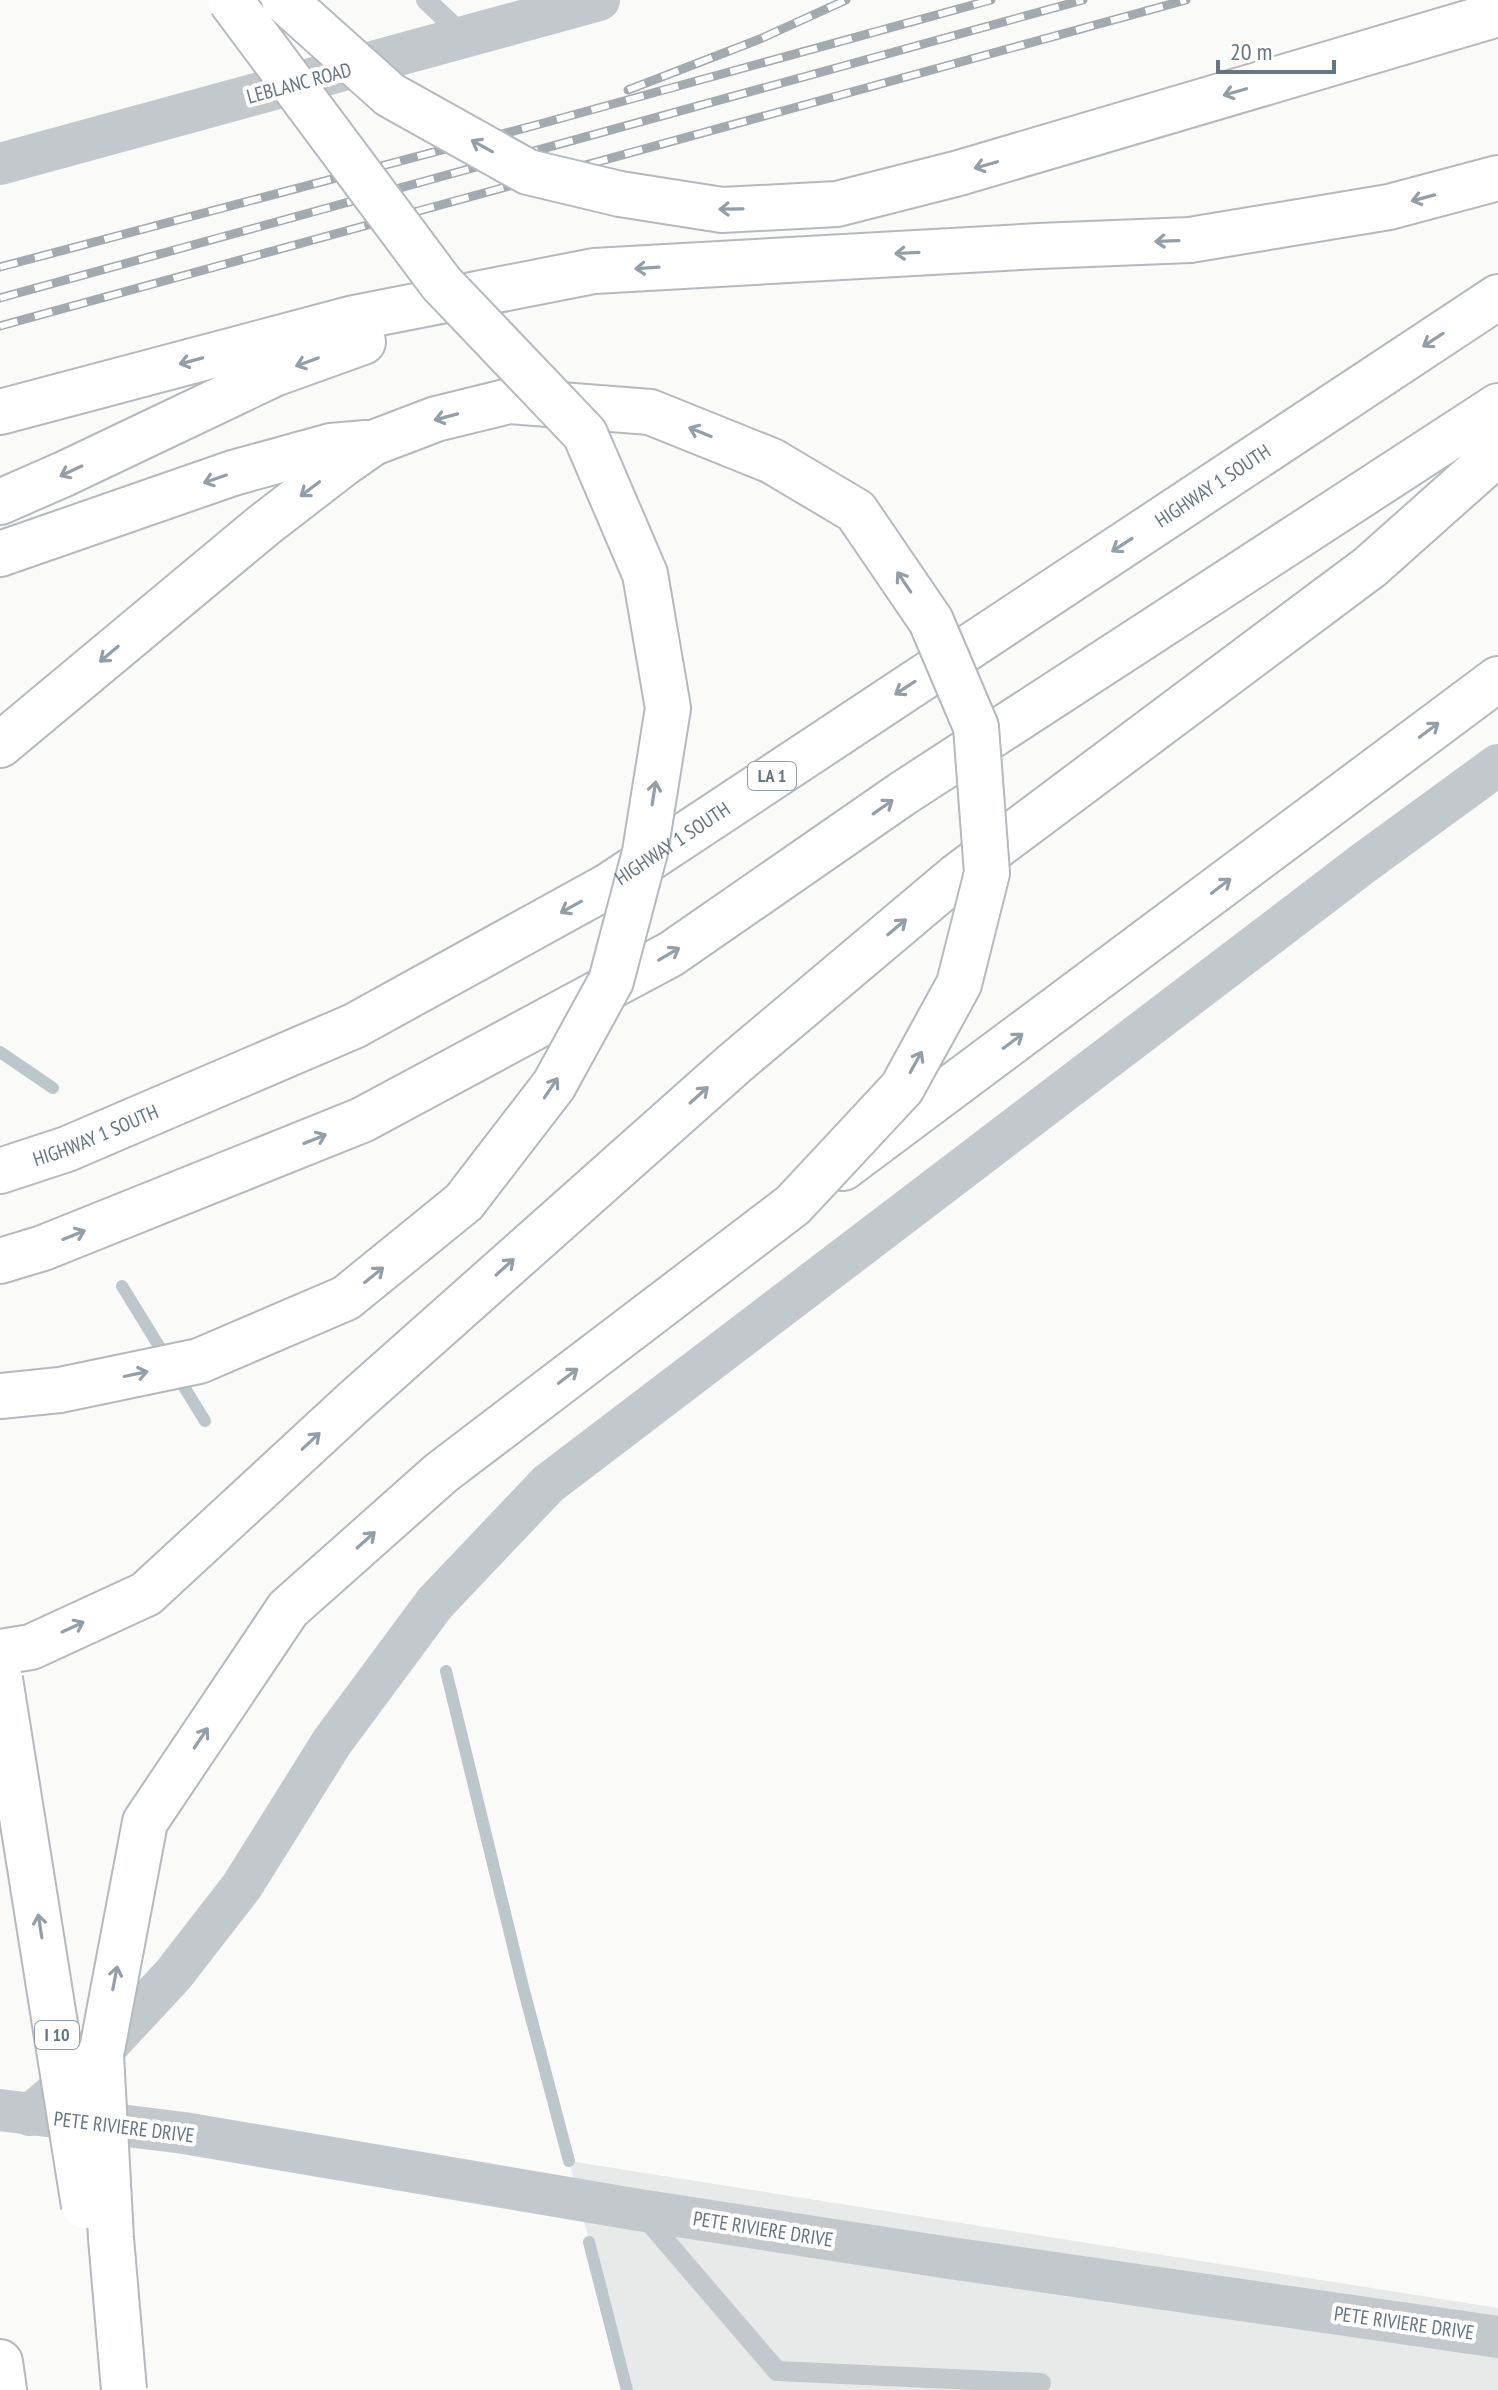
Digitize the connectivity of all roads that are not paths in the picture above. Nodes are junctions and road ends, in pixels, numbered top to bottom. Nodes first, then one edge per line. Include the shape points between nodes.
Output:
1 (230, 0) edge
2 (284, 0) edge
3 (426, 0) edge
4 (599, 0) edge
5 (1498, 14) edge
6 (465, 37) junction
7 (0, 164) edge
8 (1498, 178) edge
9 (594, 271) junction
10 (1498, 297) edge
11 (1498, 406) edge
12 (0, 412) edge
13 (373, 443) junction
14 (1498, 453) edge
15 (0, 502) edge
16 (0, 554) edge
17 (1498, 679) edge
18 (0, 745) edge
19 (1498, 765) edge
20 (0, 1171) edge
21 (793, 1205) junction
22 (0, 1261) edge
23 (0, 1396) edge
24 (0, 1652) edge
25 (0, 1679) edge
26 (15, 2112) edge
27 (639, 2210) junction
28 (1498, 2337) edge
29 (0, 2362) edge
30 (1041, 2383) dead end
31 (4, 2390) edge
32 (114, 2390) edge
33 (124, 2390) edge

23 -> 1 highway, bridge via 60,1390 199,1361 346,1298 464,1202 554,1085 611,981 645,852 668,708 645,574 585,434 441,283
5 -> 2 highway, bridge via 837,204 722,210 528,172 390,95
3 - 6 lane
4 - 6 street, LEBLANC ROAD
6 - 7 street, LEBLANC ROAD
8 -> 9 highway via 1389,207 1190,240
9 -> 12 highway via 354,318
9 -> 15 highway via 405,327 274,374
10 -> 20 highway, HIGHWAY 1 SOUTH / LA 1 via 608,886 354,1026 67,1149
22 -> 11 highway via 362,1120 671,954 902,794
13 -> 16 highway via 331,446 233,473
13 -> 18 highway via 264,525
21 -> 13 highway, bridge via 902,1088 959,984 987,873 976,727 931,621 856,511 772,461 650,412 509,401 436,419
24 -> 14 highway via 31,1647 146,1594 735,1063 957,876 1370,567
21 -> 17 highway, bridge
19 - 26 street via 548,1484 435,1603 332,1742 242,1886 173,1975 90,2064
33 -> 21 highway, bridge via 101,2055 145,1822 288,1609 441,1473
32 -> 25 highway, I 10, bridge
26 - 27 street, PETE RIVIERE DRIVE via 184,2133
27 - 28 street, PETE RIVIERE DRIVE
27 - 30 lane via 777,2371
29 - 31 highway

